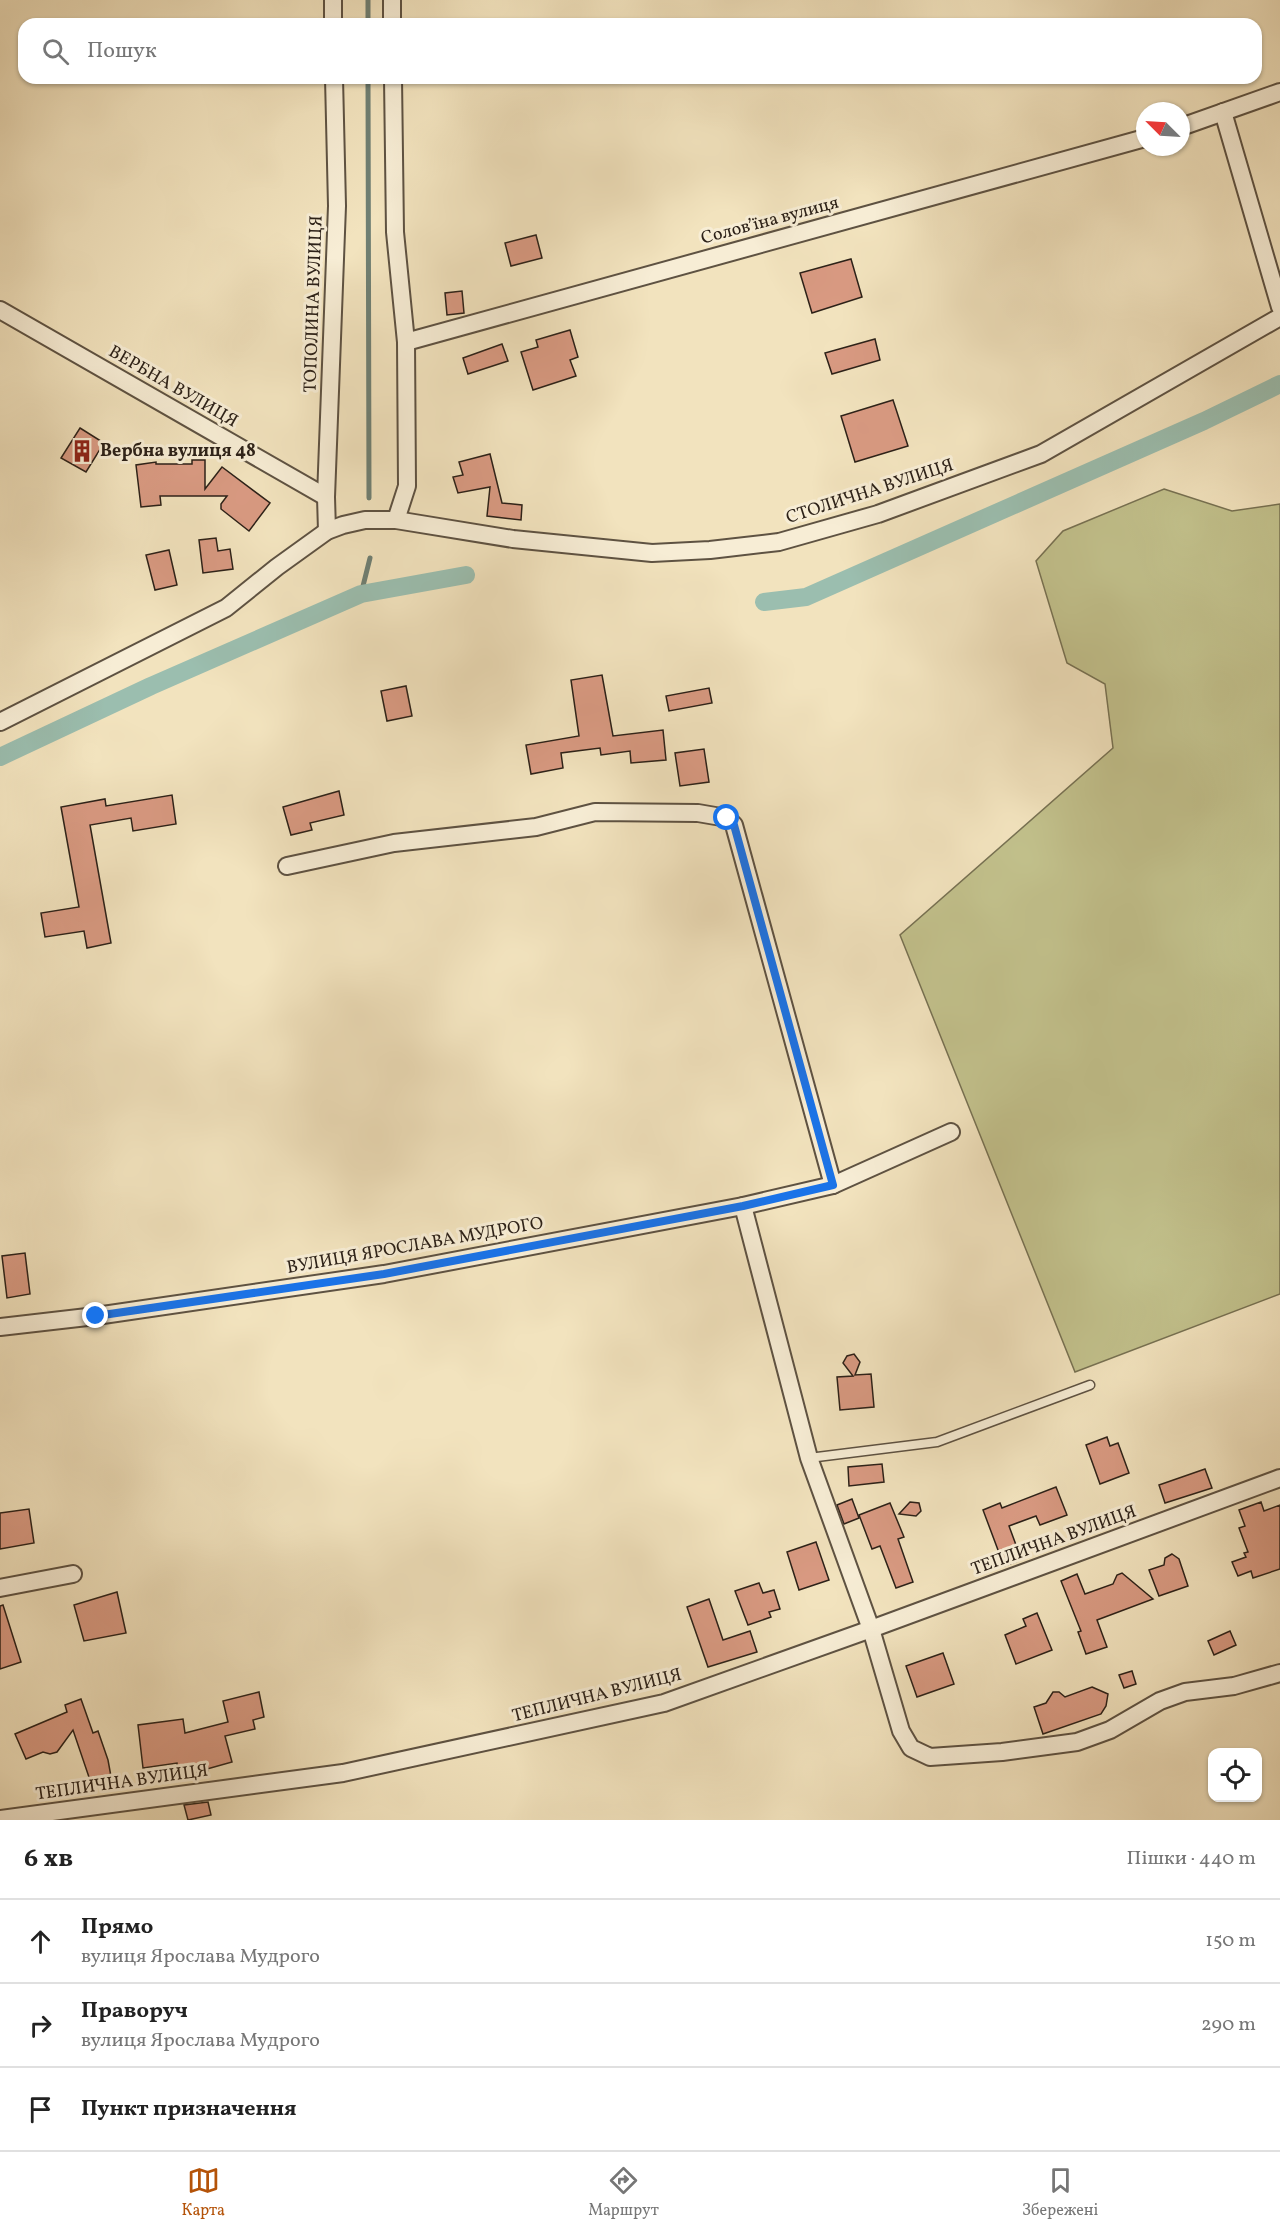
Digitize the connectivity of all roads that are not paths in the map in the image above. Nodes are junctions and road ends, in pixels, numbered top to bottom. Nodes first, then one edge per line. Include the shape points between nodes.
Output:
1 (333, 0) edge
2 (392, 0) edge
3 (333, 18) edge
4 (392, 18) edge
5 (334, 84) edge
6 (393, 84) edge
7 (1280, 92) edge
8 (1223, 112) junction
9 (1190, 124) edge
10 (1136, 140) edge
11 (1280, 308) edge
12 (0, 310) edge
13 (1280, 317) edge
14 (405, 342) junction
15 (326, 497) junction
16 (396, 520) junction
17 (327, 531) junction
18 (0, 722) edge
19 (287, 866) dead end
20 (951, 1132) dead end
21 (833, 1185) junction
22 (743, 1206) junction
23 (0, 1327) edge
24 (1090, 1385) dead end
25 (809, 1458) junction
26 (1280, 1478) edge
27 (73, 1574) dead end
28 (0, 1588) edge
29 (871, 1629) junction
30 (1280, 1673) edge
31 (0, 1819) edge

1 - 3 street
2 - 4 street
5 - 15 street, ТОПОЛИНА ВУЛИЦЯ via 337,206
6 - 14 street via 395,232
7 - 8 street
8 - 9 street
8 - 11 street
10 - 14 street, Соловʼїна вулиця
12 - 15 street, ВЕРБНА ВУЛИЦЯ
13 - 16 street, СТОЛИЧНА ВУЛИЦЯ via 1041,454 878,514 780,542 652,553
14 - 16 street via 407,486
15 - 17 street, ТОПОЛИНА ВУЛИЦЯ
16 - 17 street, СТОЛИЧНА ВУЛИЦЯ via 365,520
17 - 18 street, СТОЛИЧНА ВУЛИЦЯ via 226,608
19 - 21 street via 394,843 537,827 595,812 699,813 727,818 734,825
20 - 21 street, ВУЛИЦЯ ЯРОСЛАВА МУДРОГО
21 - 22 street, ВУЛИЦЯ ЯРОСЛАВА МУДРОГО
22 - 23 street, ВУЛИЦЯ ЯРОСЛАВА МУДРОГО via 384,1274
22 - 25 street
24 - 25 lane via 937,1442
25 - 29 street
26 - 29 street, ТЕПЛИЧНА ВУЛИЦЯ
27 - 28 street
29 - 30 street via 901,1731 911,1748 930,1757 1077,1742 1185,1692 1234,1686
29 - 31 street, ТЕПЛИЧНА ВУЛИЦЯ via 664,1703 412,1758 343,1773

